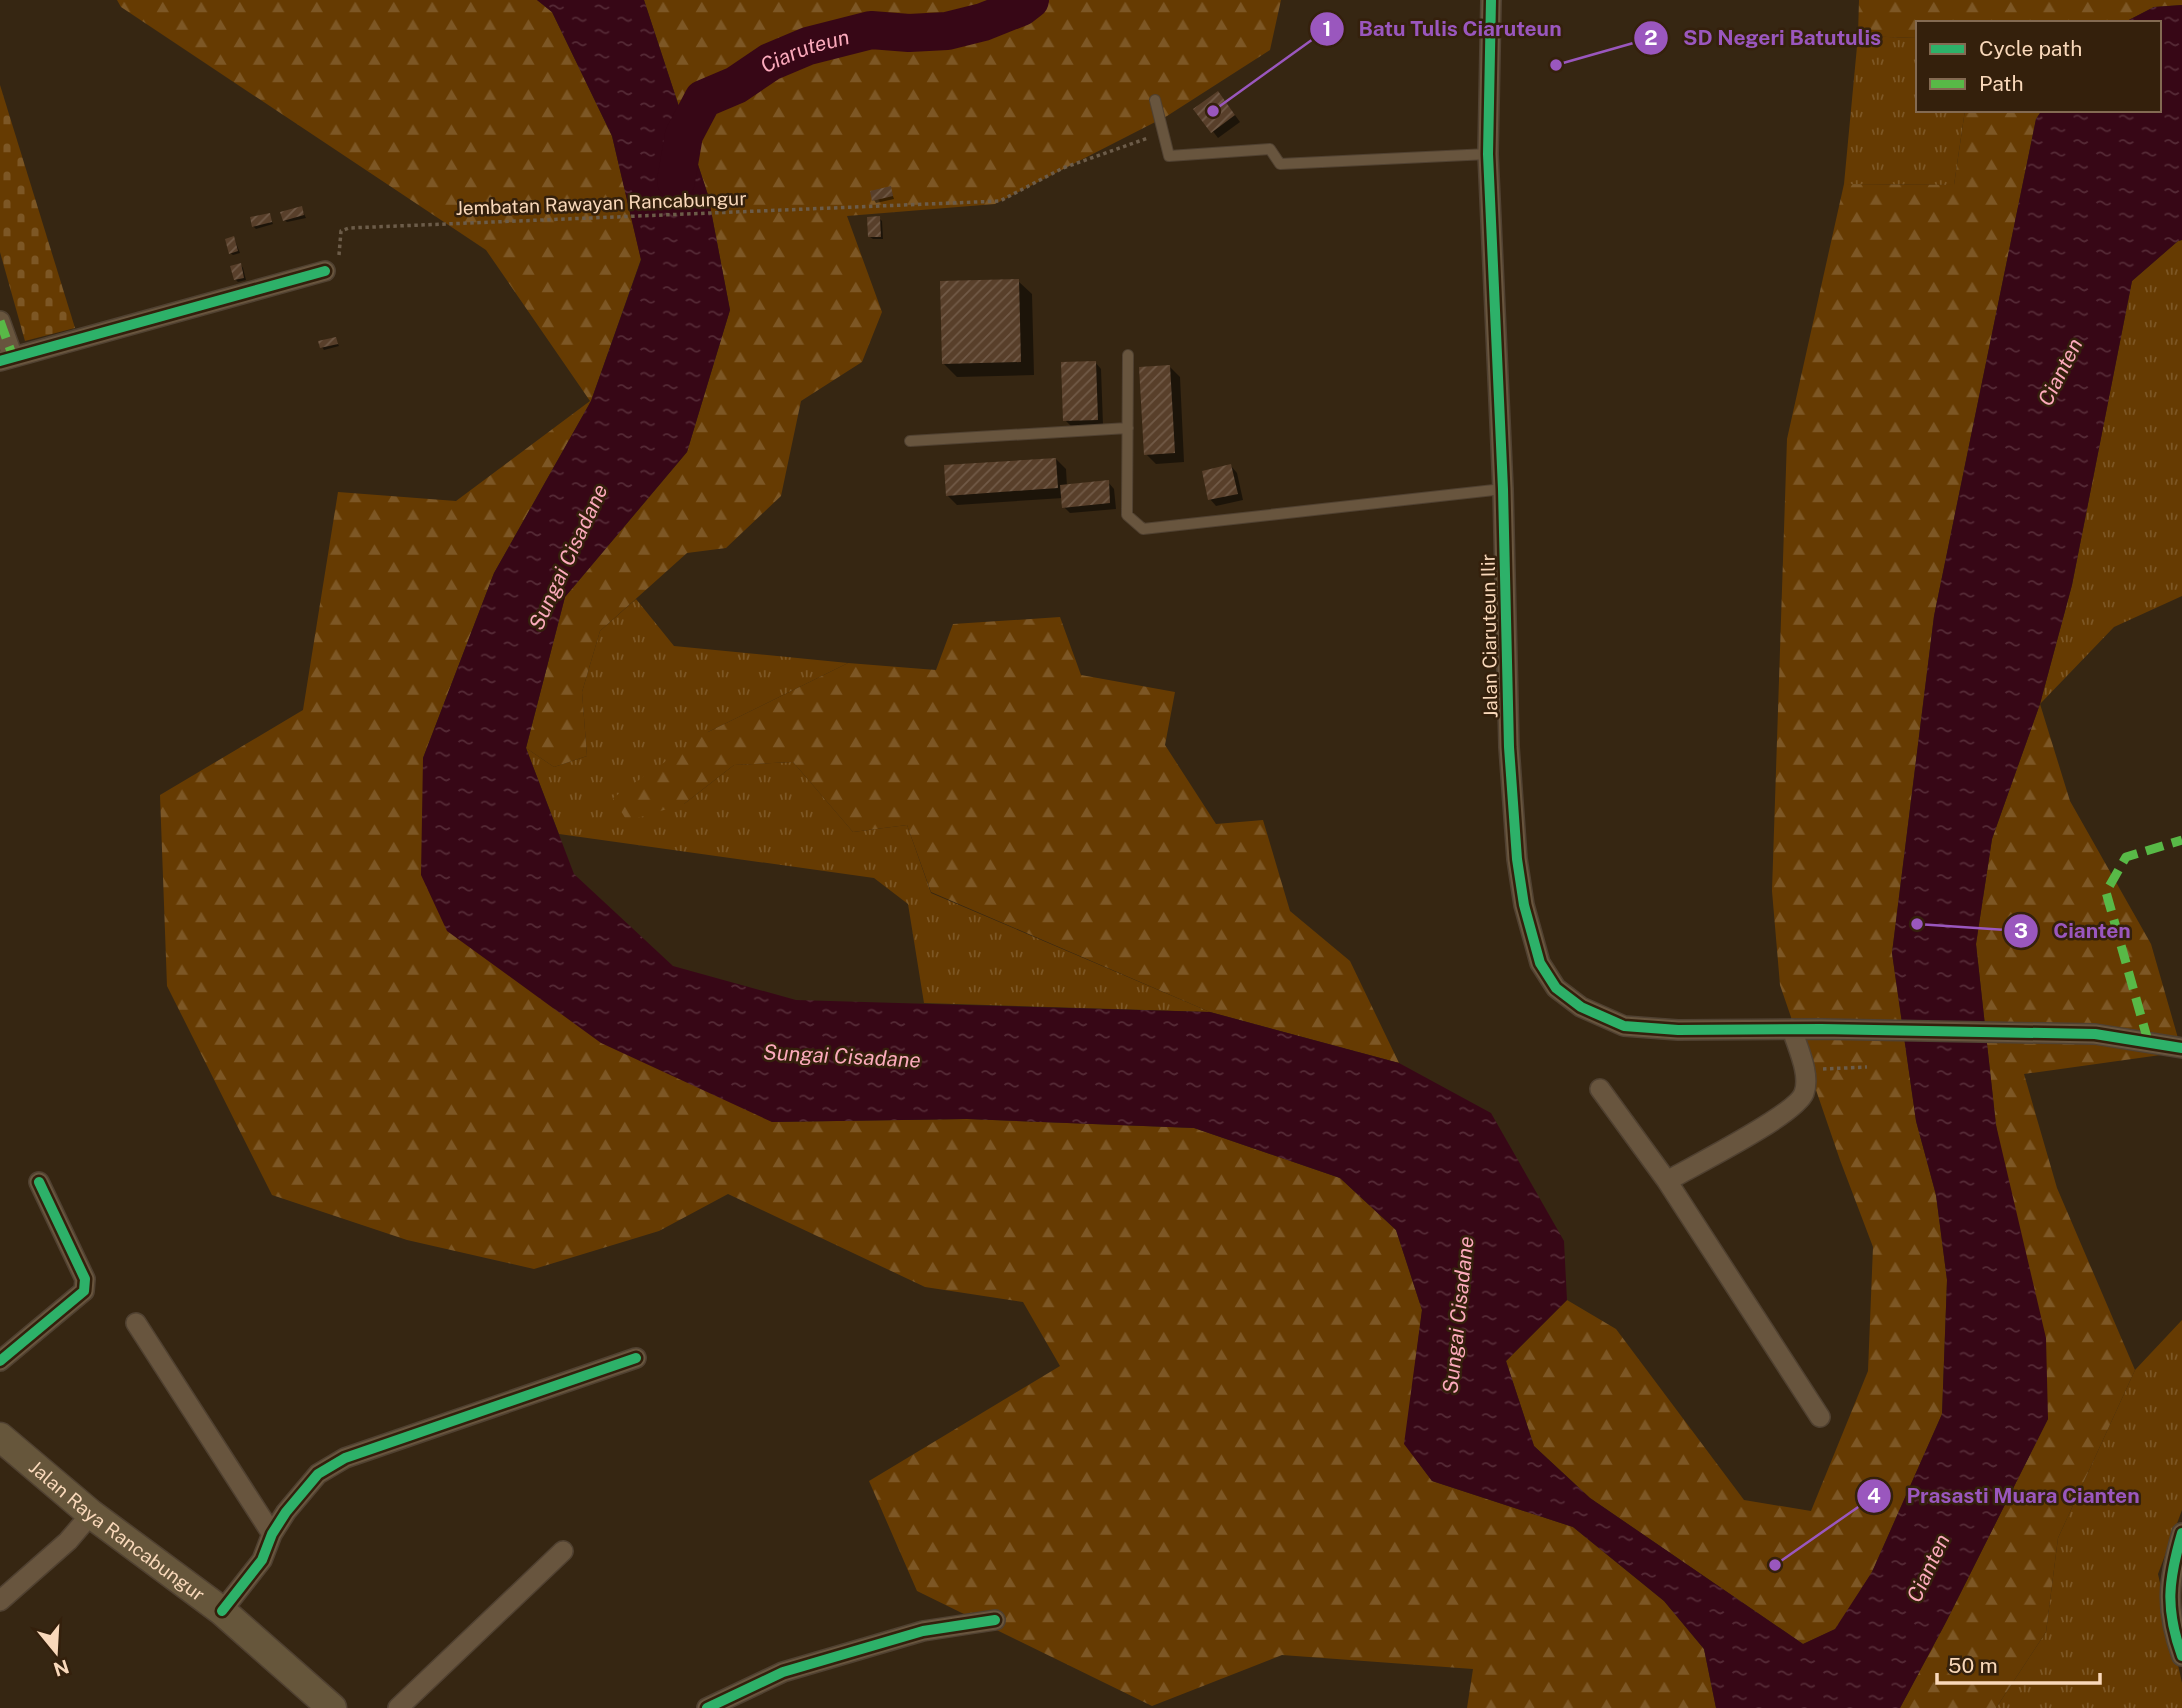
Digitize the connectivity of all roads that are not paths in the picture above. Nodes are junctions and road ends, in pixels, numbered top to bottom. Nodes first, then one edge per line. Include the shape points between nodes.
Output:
1 (1491, 0) edge
2 (1155, 100) dead end
3 (1488, 154) junction
4 (326, 271) road end
5 (0, 321) edge
6 (1128, 355) dead end
7 (7, 359) edge
8 (1128, 428) junction
9 (910, 441) dead end
10 (1503, 489) junction
11 (1792, 1029) junction
12 (2182, 1048) edge
13 (1600, 1089) dead end
14 (1667, 1181) junction
15 (39, 1182) dead end
16 (136, 1323) dead end
17 (636, 1358) dead end
18 (0, 1362) edge
19 (1821, 1418) dead end
20 (0, 1437) edge
21 (91, 1514) junction
22 (2182, 1533) edge
23 (272, 1534) junction
24 (563, 1552) dead end
25 (0, 1601) edge
26 (222, 1611) junction
27 (995, 1620) dead end
28 (2182, 1656) edge
29 (332, 1708) edge
30 (398, 1708) edge
31 (707, 1708) edge

1 - 3 street, Jalan Ciaruteun Ilir
2 - 3 lane via 1169,156 1270,149 1280,164
3 - 10 street, Jalan Ciaruteun Ilir
4 - 7 street
5 - 7 street
6 - 8 lane
8 - 9 lane
8 - 10 lane via 1127,515 1143,529
10 - 11 street, Jalan Ciaruteun Ilir via 1516,847 1524,905 1540,963 1556,988 1581,1007 1624,1026
11 - 12 street, Jalan Ciaruteun Ilir via 2095,1034
11 - 14 street via 1804,1070 1804,1093 1798,1102 1757,1132
13 - 14 street
14 - 19 street
15 - 18 street via 85,1279 84,1290
16 - 23 street
17 - 23 street via 345,1458 318,1474
20 - 21 main road, Jalan Raya Rancabungur
21 - 25 street via 68,1541
21 - 26 main road, Jalan Raya Rancabungur
22 - 28 street via 2169,1601
23 - 26 street via 262,1560
24 - 30 street
26 - 29 main road, Jalan Raya Rancabungur
27 - 31 street via 923,1631 783,1672

